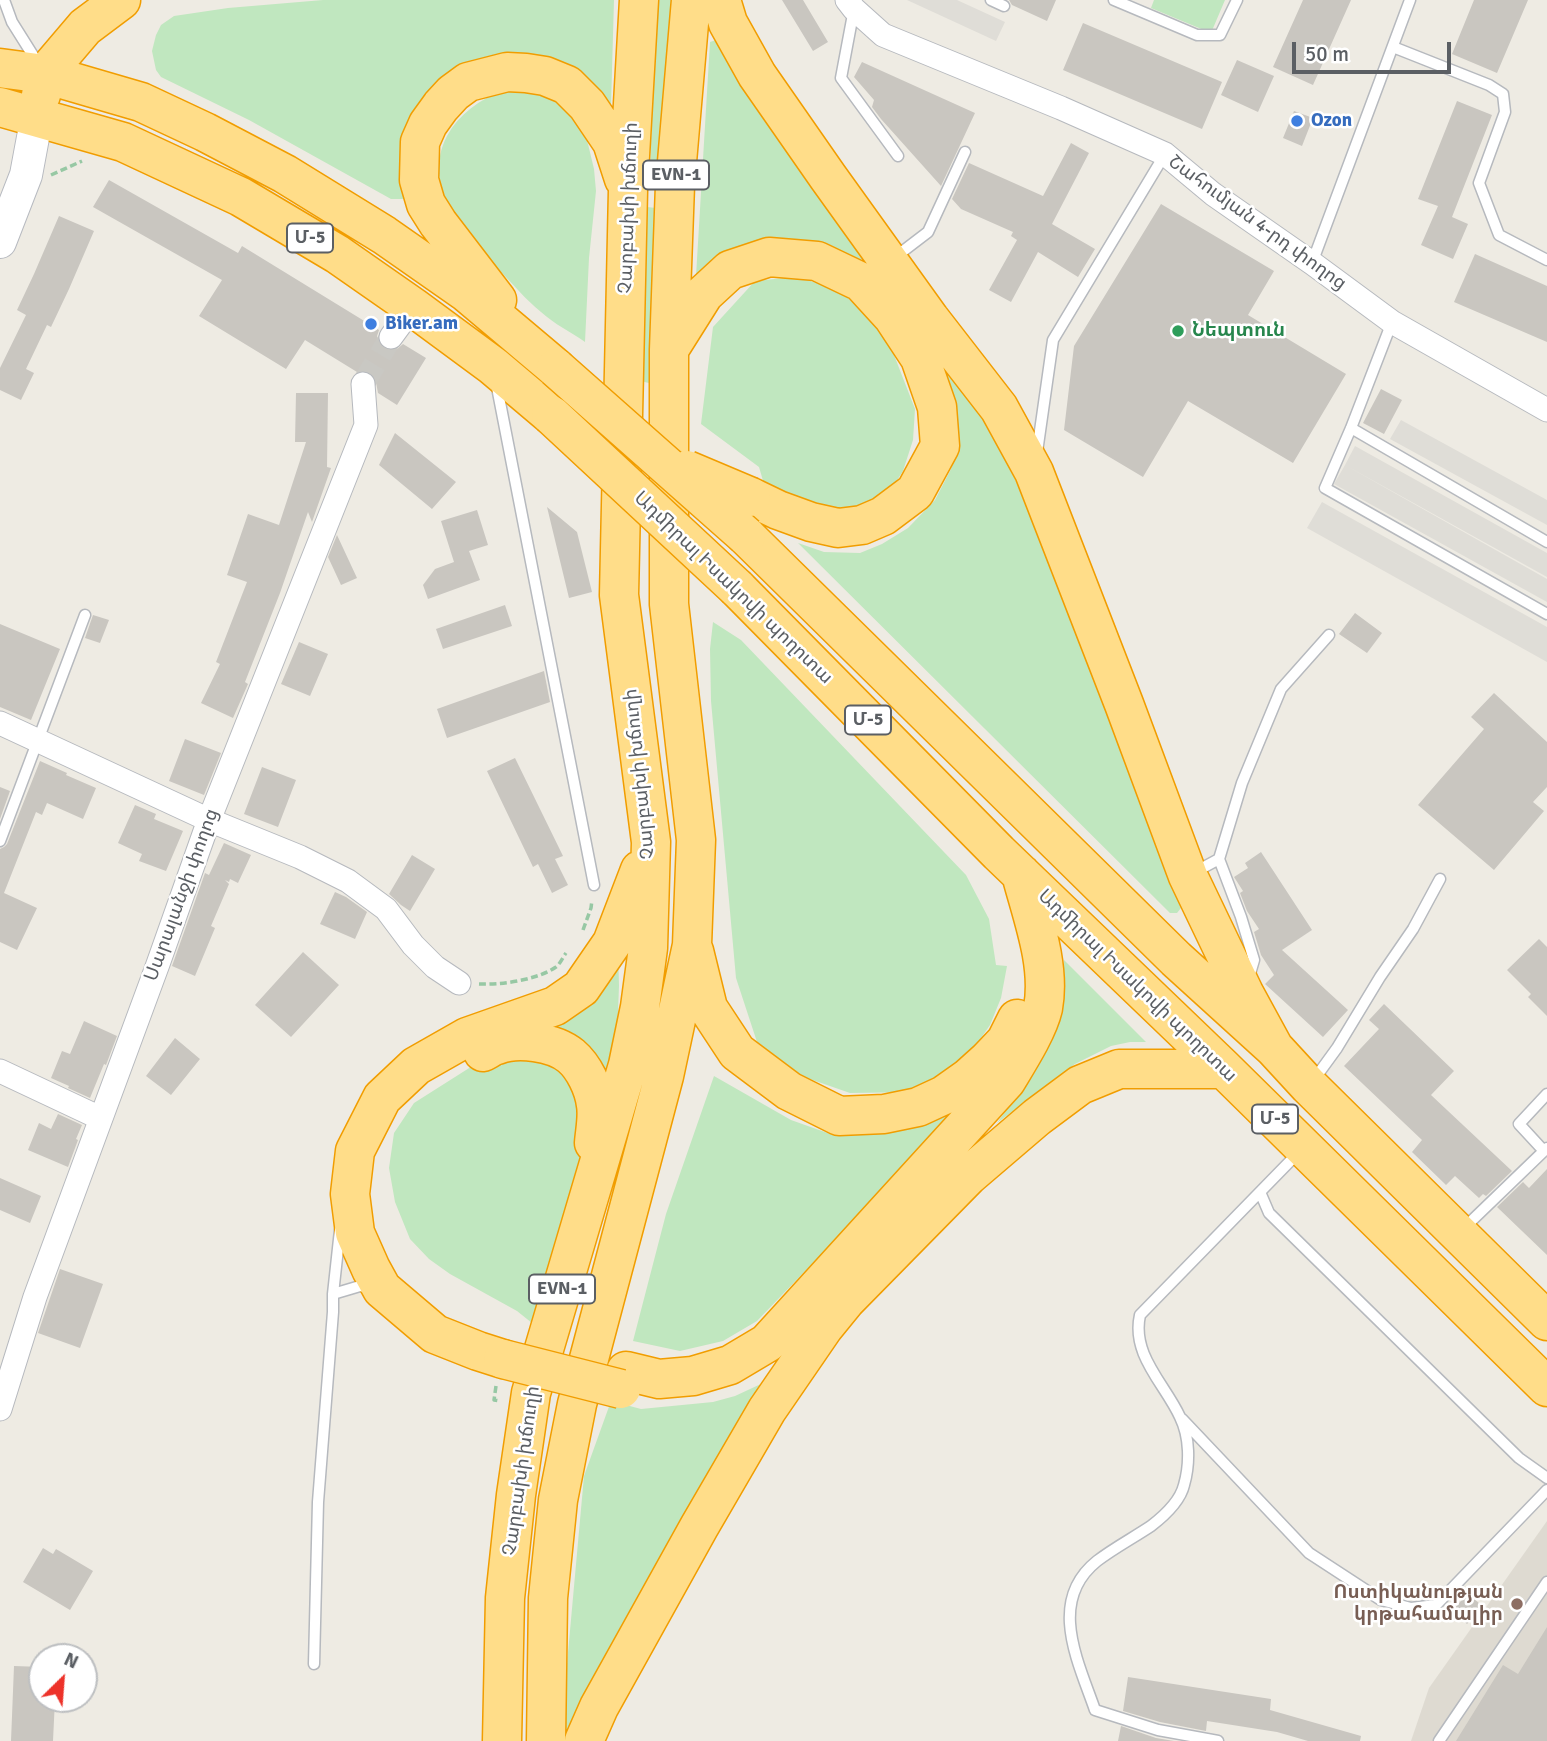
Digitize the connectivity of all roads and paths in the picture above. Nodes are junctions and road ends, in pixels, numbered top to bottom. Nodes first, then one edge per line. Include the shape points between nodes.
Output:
1 (4, 0) edge
2 (121, 0) edge
3 (639, 0) edge
4 (691, 0) edge
5 (721, 0) edge
6 (990, 0) edge
7 (1114, 0) edge
8 (1237, 0) edge
9 (1410, 0) edge
10 (851, 5) edge
11 (1004, 6) dead end
12 (1393, 47) junction
13 (0, 68) edge
14 (45, 74) junction
15 (0, 107) edge
16 (37, 116) junction
17 (965, 152) dead end
18 (1165, 154) junction
19 (898, 156) dead end
20 (86, 159) dead end
21 (51, 175) dead end
22 (675, 185) junction
23 (628, 186) junction
24 (0, 242) edge
25 (1547, 260) edge
26 (888, 261) junction
27 (1312, 263) junction
28 (1392, 322) junction
29 (669, 350) junction
30 (548, 360) junction
31 (492, 366) junction
32 (363, 384) tunnel mouth
33 (1547, 410) edge
34 (1351, 428) junction
35 (659, 459) junction
36 (1034, 472) junction
37 (1547, 542) edge
38 (1547, 614) edge
39 (85, 615) dead end
40 (1329, 635) dead end
41 (0, 723) edge
42 (37, 740) junction
43 (209, 820) junction
44 (0, 841) edge
45 (651, 842) junction
46 (1010, 864) junction
47 (1203, 867) junction
48 (1440, 879) dead end
49 (594, 884) joint
50 (583, 930) dead end
51 (692, 945) junction
52 (570, 948) dead end
53 (458, 983) joint
54 (1274, 1048) junction
55 (1224, 1069) junction
56 (0, 1071) edge
57 (1309, 1086) junction
58 (1547, 1094) edge
59 (100, 1118) junction
60 (1304, 1147) junction
61 (1546, 1150) edge
62 (1260, 1192) junction
63 (350, 1194) junction
64 (590, 1199) junction
65 (1458, 1233) junction
66 (382, 1289) junction
67 (333, 1294) junction
68 (1547, 1321) edge
69 (824, 1327) junction
70 (507, 1350) junction
71 (624, 1380) junction
72 (1547, 1387) edge
73 (0, 1409) edge
74 (1180, 1417) junction
75 (1547, 1478) edge
76 (1547, 1490) edge
77 (1547, 1583) edge
78 (314, 1664) dead end
79 (502, 1741) edge
80 (546, 1741) edge
81 (584, 1741) edge
82 (1218, 1741) edge
83 (1439, 1741) edge

1 - 14 lane via 12,22
2 - 14 highway via 85,27
3 - 23 highway, Չարբախի խճուղի / EVN-1
4 - 22 highway, Չարբախի խճուղի / EVN-1
5 - 26 highway via 728,23 757,75
6 - 11 lane
7 - 8 lane via 1196,35 1220,35
9 - 12 lane
10 - 18 street, Շահումյան 4-րդ փողոց via 883,35
10 - 19 lane via 841,78
12 - 25 lane via 1503,94 1504,112 1479,183 1499,235
12 - 27 lane
13 - 14 highway, Մ-5
14 - 16 highway
14 - 30 highway, Մ-5 via 141,102 285,174 467,293
15 - 16 highway, Ադմիրալ Իսակովի պողոտա / Մ-5
16 - 24 main road via 26,175
16 - 31 highway, Ադմիրալ Իսակովի պողոտա / Մ-5 via 122,142 241,197 337,254 402,322
17 - 26 lane via 928,232
18 - 27 street, Շահումյան 4-րդ փողոց via 1213,194
18 - 36 lane via 1053,340
20 - 21 path
22 - 23 highway
22 - 29 highway, Չարբախի խճուղի / EVN-1
23 - 30 highway via 612,142 587,105 567,85 545,76 507,72 468,82 428,124 420,142 418,165 426,204
23 - 45 highway, Չարբախի խճուղի / EVN-1 via 619,595
26 - 36 highway via 999,408
27 - 28 street, Շահումյան 4-րդ փողոց
28 - 33 street, Շահումյան 4-րդ փողոց
28 - 34 lane
29 - 35 highway, bridge via 704,294 730,270 769,257 817,261 861,282 920,358 937,407 940,446 915,492 883,516 838,528 778,510
29 - 51 highway, Չարբախի խճուղի / EVN-1 via 669,604 696,841
30 - 35 highway, Մ-5, bridge
31 - 46 highway, Ադմիրալ Իսակովի պողոտա / Մ-5, bridge via 737,588
31 - 49 lane
32 - 43 street, Սարալանջի փողոց via 366,425
34 - 37 lane
34 - 38 lane via 1325,488
35 - 54 highway, Մ-5, bridge via 746,536 1176,959
36 - 47 highway
39 - 42 lane
40 - 47 lane via 1281,689
41 - 42 street
42 - 43 street
42 - 44 lane
43 - 53 street via 348,881 386,909 413,945
43 - 59 street, Սարալանջի փողոց
45 - 63 highway via 612,943 581,988 555,1006 467,1037 416,1066 382,1098 361,1137
45 - 64 highway, Չարբախի խճուղի / EVN-1 via 648,948 640,1007
46 - 51 highway via 1024,946 1025,978 1017,1020 1006,1041 978,1069 944,1095 918,1107 839,1116 789,1091 737,1052 708,1008
46 - 55 highway, Ադմիրալ Իսակովի պողոտա / Մ-5
46 - 71 highway via 1046,981 1042,1010 1006,1081 767,1343 730,1365 693,1376
47 - 54 highway via 1244,993
48 - 57 lane via 1413,929
49 - 50 path
51 - 80 highway, Չարբախի խճուղի / EVN-1 via 664,1076 577,1404 558,1500 548,1598
52 - 53 path via 557,966 529,979 496,985
54 - 57 highway, Մ-5
55 - 60 highway, Ադմիրալ Իսակովի պողոտա / Մ-5
55 - 69 highway via 1119,1069 1080,1085 968,1176
56 - 59 street
57 - 65 highway, Մ-5
58 - 61 lane via 1519,1124
59 - 73 street, Սարալանջի փողոց
60 - 62 lane
60 - 72 highway, Ադմիրալ Իսակովի պողոտա / Մ-5
61 - 65 lane
62 - 74 lane via 1140,1315 1139,1344
62 - 75 lane via 1269,1213 1519,1458
63 - 66 highway via 355,1233
63 - 67 lane via 340,1229
64 - 70 highway via 596,1106 592,1086 571,1056 553,1046 526,1041 498,1044 413,1094 381,1133 368,1181 368,1210 390,1271 416,1301 452,1325
64 - 79 highway, Չարբախի խճուղի / EVN-1 via 531,1393 505,1598
65 - 68 highway, Մ-5
66 - 67 lane via 360,1286
66 - 70 highway via 435,1334 478,1351
67 - 78 lane via 318,1502
69 - 71 highway via 778,1359 705,1391 650,1394
69 - 81 highway via 767,1410
70 - 71 highway, bridge
74 - 76 lane via 1309,1553 1381,1600 1411,1608 1436,1605
74 - 82 lane via 1188,1451 1183,1490 1158,1520 1083,1575 1074,1592 1069,1621 1095,1710 1158,1730
77 - 83 lane

